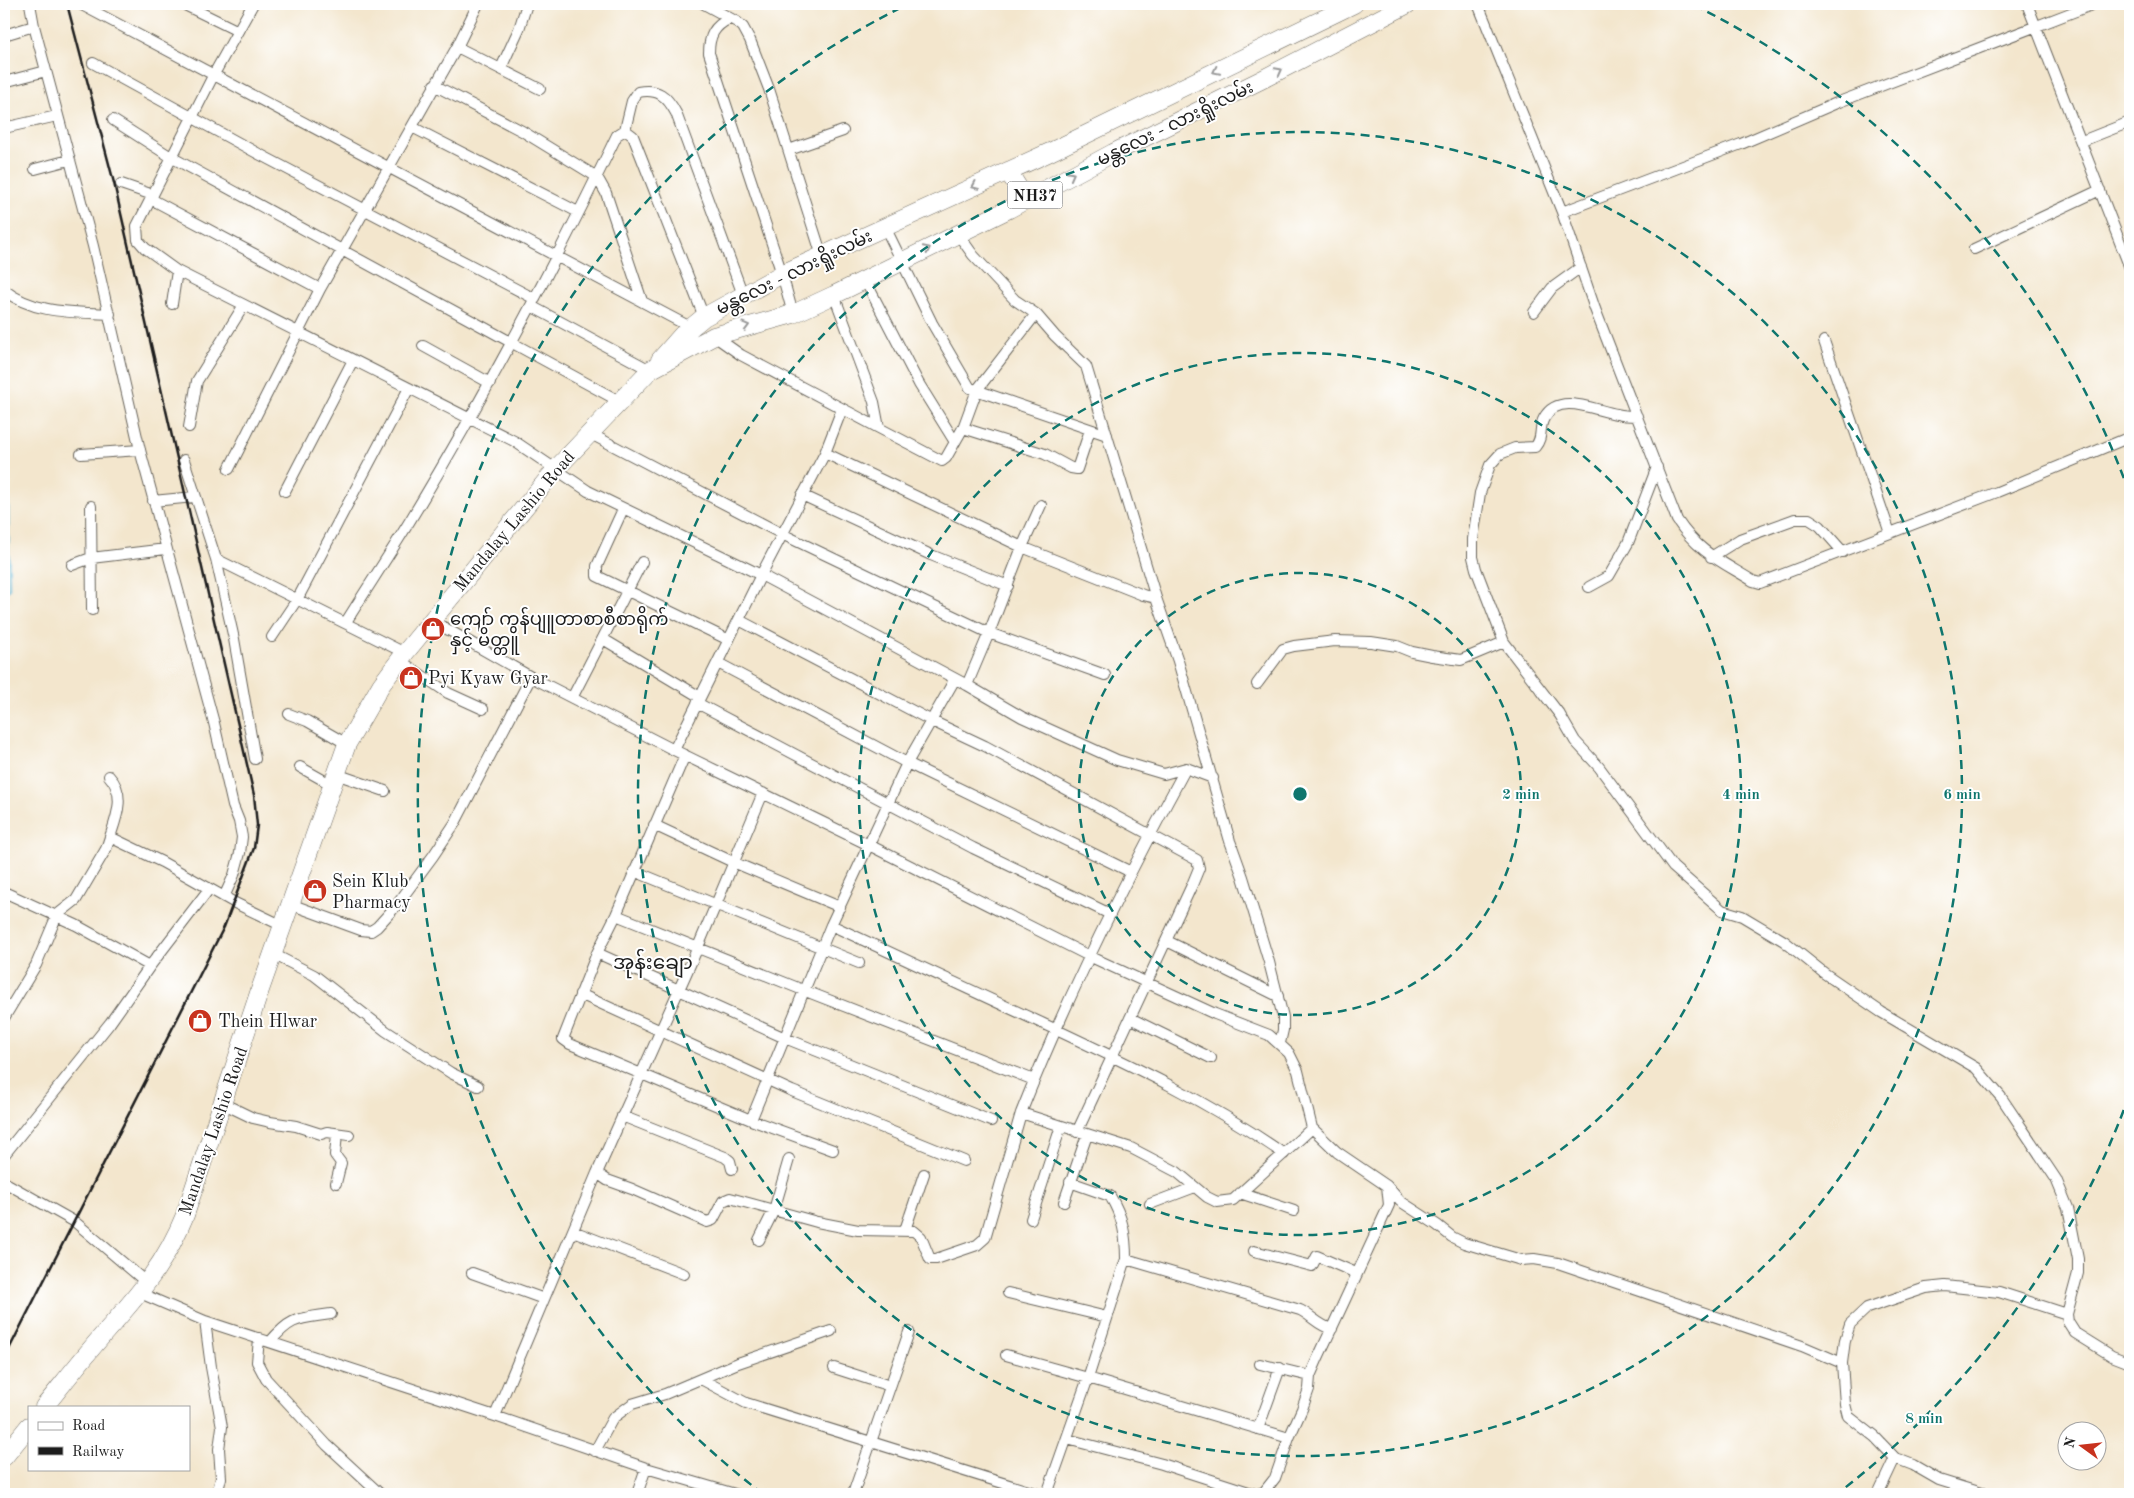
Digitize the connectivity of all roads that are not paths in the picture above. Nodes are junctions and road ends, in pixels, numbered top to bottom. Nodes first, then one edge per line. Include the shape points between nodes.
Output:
1 (30, 4) edge
2 (80, 4) edge
3 (183, 4) edge
4 (254, 4) edge
5 (478, 4) edge
6 (527, 4) edge
7 (704, 4) edge
8 (1354, 4) edge
9 (1408, 4) edge
10 (1478, 4) edge
11 (2027, 4) edge
12 (2094, 4) edge
13 (729, 19) junction
14 (34, 26) junction
15 (2036, 26) junction
16 (238, 31) junction
17 (4, 35) edge
18 (457, 47) junction
19 (93, 63) dead end
20 (501, 68) junction
21 (46, 71) junction
22 (214, 74) junction
23 (4, 82) edge
24 (434, 85) junction
25 (540, 89) dead end
26 (57, 116) junction
27 (192, 118) junction
28 (113, 120) dead end
29 (2130, 122) edge
30 (412, 127) junction
31 (4, 128) edge
32 (625, 130) junction
33 (843, 131) dead end
34 (2082, 141) junction
35 (789, 150) junction
36 (172, 157) junction
37 (69, 160) junction
38 (35, 169) dead end
39 (389, 169) junction
40 (1008, 171) junction
41 (597, 177) junction
42 (121, 184) dead end
43 (2100, 190) junction
44 (152, 197) junction
45 (1026, 200) junction
46 (366, 210) junction
47 (578, 212) junction
48 (1562, 212) junction
49 (885, 227) junction
50 (958, 234) junction
51 (344, 249) junction
52 (1974, 249) dead end
53 (556, 256) junction
54 (822, 256) junction
55 (903, 261) junction
56 (1581, 267) junction
57 (2130, 268) edge
58 (177, 271) junction
59 (782, 274) junction
60 (865, 280) junction
61 (320, 289) junction
62 (4, 290) edge
63 (743, 295) junction
64 (834, 295) junction
65 (642, 301) junction
66 (533, 303) junction
67 (172, 304) dead end
68 (244, 305) junction
69 (1534, 312) dead end
70 (110, 314) junction
71 (793, 314) junction
72 (1036, 314) junction
73 (697, 322) junction
74 (297, 332) junction
75 (714, 336) junction
76 (512, 342) junction
77 (1824, 342) dead end
78 (424, 346) dead end
79 (353, 360) junction
80 (652, 369) junction
81 (490, 384) junction
82 (409, 388) junction
83 (977, 390) junction
84 (619, 400) junction
85 (842, 410) junction
86 (1637, 416) junction
87 (469, 418) junction
88 (189, 427) dead end
89 (879, 428) junction
90 (963, 428) junction
91 (1090, 430) junction
92 (589, 433) junction
93 (1107, 435) junction
94 (2130, 437) edge
95 (954, 442) junction
96 (140, 450) junction
97 (825, 452) junction
98 (81, 454) dead end
99 (184, 460) dead end
100 (1657, 467) junction
101 (556, 468) junction
102 (229, 469) dead end
103 (285, 491) dead end
104 (802, 495) junction
105 (194, 497) junction
106 (153, 501) junction
107 (1041, 505) dead end
108 (91, 506) dead end
109 (623, 509) junction
110 (1890, 533) junction
111 (782, 534) junction
112 (1022, 547) junction
113 (166, 548) junction
114 (1843, 552) junction
115 (1711, 557) junction
116 (91, 558) junction
117 (216, 559) junction
118 (642, 562) dead end
119 (72, 565) dead end
120 (761, 575) junction
121 (1008, 586) junction
122 (1589, 587) dead end
123 (628, 589) junction
124 (298, 598) junction
125 (1156, 598) junction
126 (92, 610) dead end
127 (432, 620) junction
128 (739, 620) junction
129 (346, 622) junction
130 (989, 633) junction
131 (272, 637) dead end
132 (602, 639) junction
133 (729, 640) junction
134 (1504, 642) junction
135 (402, 656) junction
136 (718, 663) junction
137 (1105, 675) dead end
138 (531, 677) junction
139 (955, 678) junction
140 (1257, 684) dead end
141 (967, 685) junction
142 (572, 698) junction
143 (699, 700) junction
144 (483, 709) dead end
145 (289, 714) dead end
146 (932, 721) junction
147 (347, 744) junction
148 (674, 750) junction
149 (685, 755) junction
150 (256, 759) dead end
151 (908, 763) junction
152 (300, 766) dead end
153 (1186, 768) junction
154 (109, 776) dead end
155 (1213, 778) junction
156 (334, 779) junction
157 (385, 790) dead end
158 (763, 793) junction
159 (888, 803) junction
160 (654, 825) junction
161 (1150, 834) junction
162 (110, 837) junction
163 (869, 845) junction
164 (733, 862) junction
165 (634, 871) junction
166 (1131, 872) junction
167 (209, 889) junction
168 (4, 892) edge
169 (224, 897) junction
170 (290, 904) junction
171 (715, 904) junction
172 (840, 907) junction
173 (616, 914) junction
174 (1110, 914) junction
175 (57, 915) junction
176 (831, 925) junction
177 (283, 926) junction
178 (1167, 941) junction
179 (698, 947) junction
180 (822, 947) junction
181 (272, 954) junction
182 (597, 954) junction
183 (1089, 956) junction
184 (860, 963) dead end
185 (150, 966) junction
186 (1148, 982) junction
187 (678, 989) junction
188 (803, 990) junction
189 (580, 994) junction
190 (1278, 996) junction
191 (4, 1018) edge
192 (1130, 1018) junction
193 (1055, 1029) junction
194 (660, 1032) junction
195 (785, 1038) junction
196 (1280, 1043) junction
197 (1112, 1055) junction
198 (1211, 1058) dead end
199 (640, 1072) junction
200 (768, 1079) junction
201 (1034, 1080) junction
202 (478, 1086) dead end
203 (222, 1103) junction
204 (1021, 1113) junction
205 (622, 1116) junction
206 (751, 1120) junction
207 (991, 1121) dead end
208 (1061, 1126) junction
209 (1312, 1128) junction
210 (1082, 1133) junction
211 (337, 1134) junction
212 (349, 1135) dead end
213 (833, 1150) dead end
214 (1284, 1154) junction
215 (4, 1155) edge
216 (789, 1159) dead end
217 (964, 1161) dead end
218 (732, 1169) dead end
219 (597, 1173) junction
220 (924, 1174) dead end
221 (4, 1182) edge
222 (1070, 1182) junction
223 (336, 1183) dead end
224 (1387, 1186) junction
225 (1195, 1187) junction
226 (1240, 1194) junction
227 (1400, 1201) junction
228 (1064, 1202) dead end
229 (1150, 1204) dead end
230 (1389, 1206) junction
231 (774, 1210) junction
232 (1294, 1210) dead end
233 (1031, 1219) dead end
234 (905, 1230) junction
235 (573, 1231) junction
236 (759, 1240) dead end
237 (1254, 1250) dead end
238 (1126, 1260) junction
239 (472, 1273) dead end
240 (1356, 1273) junction
241 (684, 1274) dead end
242 (144, 1288) junction
243 (1008, 1293) dead end
244 (544, 1299) junction
245 (331, 1314) dead end
246 (2067, 1314) junction
247 (1107, 1317) junction
248 (205, 1321) junction
249 (1332, 1330) junction
250 (831, 1331) dead end
251 (909, 1332) dead end
252 (259, 1338) junction
253 (270, 1342) junction
254 (1006, 1356) dead end
255 (1842, 1363) junction
256 (2130, 1363) edge
257 (1260, 1364) dead end
258 (834, 1368) dead end
259 (1280, 1368) junction
260 (1310, 1376) junction
261 (701, 1378) junction
262 (1088, 1378) junction
263 (890, 1386) junction
264 (45, 1406) edge
265 (495, 1416) junction
266 (28, 1427) edge
267 (1258, 1429) junction
268 (1289, 1438) junction
269 (1067, 1439) junction
270 (871, 1442) junction
271 (595, 1450) junction
272 (4, 1457) edge
273 (1895, 1458) junction
274 (646, 1468) junction
275 (217, 1494) edge
276 (380, 1494) edge
277 (637, 1494) edge
278 (732, 1494) edge
279 (853, 1494) edge
280 (1038, 1494) edge
281 (1048, 1494) edge
282 (1256, 1494) edge
283 (1878, 1494) edge
284 (2001, 1494) edge

1 - 14 street
2 - 22 street
3 - 16 street
4 - 16 street
5 - 18 street
6 - 20 street
7 - 13 street
8 -> 40 highway, မန္တလေး - လားရှိုးလမ်း / NH37
45 -> 9 highway, မန္တလေး - လားရှိုးလမ်း / NH37
10 - 48 street
11 - 15 street
12 - 15 street
13 - 35 street via 742,27 750,40
13 - 59 street via 711,35 709,53
14 - 17 street
14 - 21 street
15 - 34 street
15 - 48 street
16 - 22 street
18 - 20 street
18 - 24 street
19 - 27 street
20 - 25 street
21 - 23 street
21 - 26 street
22 - 27 street
22 - 39 street
24 - 30 street
24 - 41 street via 522,130
26 - 31 street
26 - 37 street
27 - 36 street
27 - 46 street
28 - 36 street
29 - 34 street
30 - 39 street
30 - 47 street
32 - 41 street via 617,134
32 - 63 street via 632,101 638,92 647,90 669,100
32 - 73 street via 633,136
33 - 35 street
34 - 43 street
35 - 54 street
36 - 44 street
36 - 51 street
37 - 38 street
37 - 70 street
39 - 46 street
39 - 53 street
40 - 45 highway
40 -> 49 highway, မန္တလေး - လားရှိုးလမ်း / NH37
41 - 47 street
41 - 65 street via 606,194
42 - 44 street
43 - 52 street
43 - 57 street
44 - 58 street via 137,226 138,240
44 - 61 street
45 - 50 highway, မန္တလေး - လားရှိုးလမ်း / NH37
46 - 51 street
46 - 66 street
47 - 53 street
48 - 56 street
49 - 54 highway, မန္တလေး - လားရှိုးလမ်း / NH37
49 - 55 street
55 -> 50 highway, မန္တလေး - လားရှိုးလမ်း / NH37
50 - 72 street via 1014,300
51 - 61 street
51 - 76 street
53 - 65 street
53 - 66 street
54 - 59 highway, မန္တလေး - လားရှိုးလမ်း / NH37
55 - 60 highway, မန္တလေး - လားရှိုးလမ်း / NH37
55 - 83 street via 932,322 970,388
56 - 69 street via 1552,288
56 - 86 street
58 - 67 street
58 - 68 street
59 - 63 highway, မန္တလေး - လားရှိုးလမ်း / NH37
59 - 71 street
60 - 64 highway, မန္တလေး - လားရှိုးလမ်း / NH37
60 - 95 street via 919,384
61 - 74 street
62 - 70 street via 19,300 48,310
63 - 73 highway, မန္တလေး - လားရှိုးလမ်း / NH37
64 - 71 highway, မန္တလေး - လားရှိုးလမ်း / NH37
64 - 89 street via 874,402
65 - 73 street
66 - 76 street
66 - 80 street
68 - 74 street
68 - 88 street via 198,381
70 - 96 street
75 -> 71 highway, မန္တလေး - လားရှိုးလမ်း / NH37
72 - 83 street
72 - 93 street via 1086,366
73 - 80 highway, မန္တလေး - လားရှိုးလမ်း / NH37
74 - 79 street
74 - 102 street
75 - 80 highway, မန္တလေး - လားရှိုးလမ်း / NH37
75 - 85 street via 741,355
76 - 81 street
76 - 84 street
77 - 110 street
78 - 81 street
79 - 82 street
79 - 103 street
80 - 84 highway, Mandalay Lashio Road / NH37
81 - 87 street
82 - 87 street
82 - 124 street
83 - 90 street
83 - 91 street
84 - 92 highway, Mandalay Lashio Road / NH37
85 - 89 street
85 - 97 street
86 - 100 street
86 - 134 street via 1579,404 1555,407 1544,418 1541,440 1535,447 1515,448 1500,454 1490,465 1480,493 1473,557
87 - 101 street
87 - 129 street
89 - 95 street via 942,461
90 - 91 street via 1046,454 1077,469
90 - 95 street
91 - 93 street
92 - 101 highway, Mandalay Lashio Road / NH37
92 - 111 street
93 - 125 street
94 - 110 street
96 - 98 street
96 - 106 street
97 - 104 street
97 - 112 street
99 - 105 street
100 - 115 street via 1677,520
100 - 122 street via 1628,543 1609,576
101 - 109 street via 588,491
101 - 127 highway, Mandalay Lashio Road / NH37
104 - 111 street
104 - 121 street via 931,555
105 - 106 street
105 - 117 street
106 - 113 street
107 - 112 street
108 - 116 street
109 - 120 street
109 - 123 street via 597,566 597,576
110 - 114 street
111 - 120 street
111 - 130 street
112 - 121 street
112 - 125 street
113 - 116 street
113 - 169 street via 242,837 234,874
114 - 115 street via 1760,583
114 - 115 street via 1820,526 1809,519 1795,519 1740,539
116 - 119 street
116 - 126 street
117 - 124 street
117 - 150 street
118 - 123 street
120 - 128 street
120 - 139 street
121 - 130 street
123 - 132 street
123 - 133 street
124 - 129 street
124 - 131 street
125 - 155 street
127 - 135 highway, Mandalay Lashio Road / NH37
127 - 138 street
128 - 133 street
128 - 146 street
129 - 135 street
130 - 137 street
130 - 141 street
132 - 142 street
132 - 143 street
133 - 136 street
134 - 140 street via 1461,660 1371,642 1335,641 1294,646 1283,649
134 - 246 street via 1673,868 1722,910 1742,916 1784,941 1881,1012 1976,1068 2001,1097 2056,1179 2068,1208 2078,1273
135 - 144 street via 448,693
135 - 147 highway, Mandalay Lashio Road / NH37 via 381,684
136 - 143 street
136 - 151 street
138 - 142 street
138 - 170 street via 455,823 396,906 377,926 371,931 361,930
139 - 141 street
139 - 146 street
141 - 153 street via 1022,717 1117,760 1164,774
142 - 148 street
143 - 148 street
143 - 159 street
145 - 147 street
146 - 151 street
146 - 161 street
147 - 156 highway, Mandalay Lashio Road / NH37
148 - 149 street
149 - 158 street
149 - 160 street
151 - 159 street
151 - 166 street
152 - 156 street
153 - 155 street
153 - 161 street
154 - 162 street via 116,782 120,806
155 - 190 street
156 - 157 street
156 - 170 highway, Mandalay Lashio Road / NH37
158 - 163 street
158 - 164 street
159 - 163 street
159 - 174 street
160 - 164 street
160 - 165 street
161 - 166 street
161 - 178 street via 1197,860 1199,868
162 - 167 street
162 - 175 street via 76,900
163 - 172 street
163 - 183 street
164 - 171 street
164 - 172 street
165 - 171 street
165 - 173 street
166 - 174 street
167 - 169 street
167 - 185 street
168 - 175 street
169 - 177 street
170 - 177 highway, Mandalay Lashio Road / NH37
171 - 179 street
171 - 180 street
172 - 176 street
173 - 179 street
173 - 182 street
174 - 183 street
175 - 185 street
175 - 191 street via 36,965
176 - 180 street
176 - 193 street
177 - 181 highway, Mandalay Lashio Road / NH37
178 - 186 street
178 - 190 street
179 - 187 street
179 - 188 street
180 - 184 street
180 - 188 street
181 - 202 street via 314,975 386,1031 451,1073
181 - 203 highway, Mandalay Lashio Road / NH37
182 - 187 street
182 - 189 street
183 - 186 street
183 - 193 street
185 - 215 street via 110,1023
186 - 192 street
186 - 196 street via 1215,1014 1270,1035
187 - 194 street
187 - 195 street
188 - 195 street
188 - 201 street
189 - 194 street
189 - 199 street via 563,1039
190 - 196 street via 1284,1030
192 - 197 street
192 - 198 street
193 - 197 street
193 - 201 street
194 - 199 street
194 - 200 street
195 - 200 street
195 - 207 street
196 - 209 street via 1290,1053 1298,1071
197 - 210 street
197 - 214 street via 1216,1110
199 - 205 street
199 - 206 street
200 - 206 street
200 - 217 street
201 - 204 street
203 - 211 street via 262,1120 320,1134
203 - 242 highway, Mandalay Lashio Road / NH37 via 185,1215 168,1253
204 - 208 street
204 - 234 street via 985,1238 977,1245 930,1259 921,1237 914,1231
205 - 218 street via 725,1157
205 - 219 street
206 - 213 street
208 - 210 street
208 - 233 street
209 - 214 street
209 - 224 street via 1338,1152
210 - 222 street
210 - 225 street via 1157,1160
211 - 212 street
211 - 223 street via 335,1155 341,1163
214 - 226 street
216 - 231 street
219 - 231 street via 606,1180 707,1222 713,1220 723,1201 730,1198
219 - 235 street
220 - 234 street
221 - 242 street via 75,1222
222 - 228 street
222 - 238 street via 1110,1196 1122,1220
224 - 227 street
224 - 230 street
225 - 226 street via 1217,1202 1233,1200
225 - 229 street
226 - 232 street
227 - 230 street
227 - 255 street via 1464,1243 1521,1260 1558,1263 1802,1346
230 - 240 street
231 - 234 street via 858,1230
231 - 236 street
235 - 241 street
235 - 244 street
237 - 240 street via 1312,1266 1317,1256
238 - 247 street
238 - 249 street via 1300,1310
239 - 244 street
240 - 249 street
242 - 248 street
242 - 264 highway, Mandalay Lashio Road / NH37
243 - 247 street
244 - 265 street
245 - 253 street via 287,1324
246 - 255 street via 1999,1292 1945,1286 1926,1288 1867,1308 1850,1324
246 - 256 street via 2075,1333
247 - 262 street
248 - 252 street
248 - 275 street via 222,1427 219,1449 221,1478
249 - 260 street
250 - 261 street
251 - 263 street
252 - 253 street
252 - 276 street via 257,1362 266,1379 327,1445
253 - 265 street
254 - 262 street
255 - 273 street via 1848,1416
257 - 259 street
258 - 263 street
259 - 260 street
259 - 267 street
260 - 268 street via 1309,1389
261 - 270 street via 746,1403
261 - 271 street via 632,1404 613,1418
262 - 267 street
262 - 269 street
263 - 270 street
265 - 271 street
266 - 272 highway
267 - 268 street
268 - 282 street via 1275,1478 1264,1492
269 - 281 street
269 - 282 street via 1162,1464
270 - 279 street
270 - 280 street
271 - 274 street
273 - 283 street
273 - 284 street via 1939,1480 1981,1493
274 - 277 street
274 - 278 street

